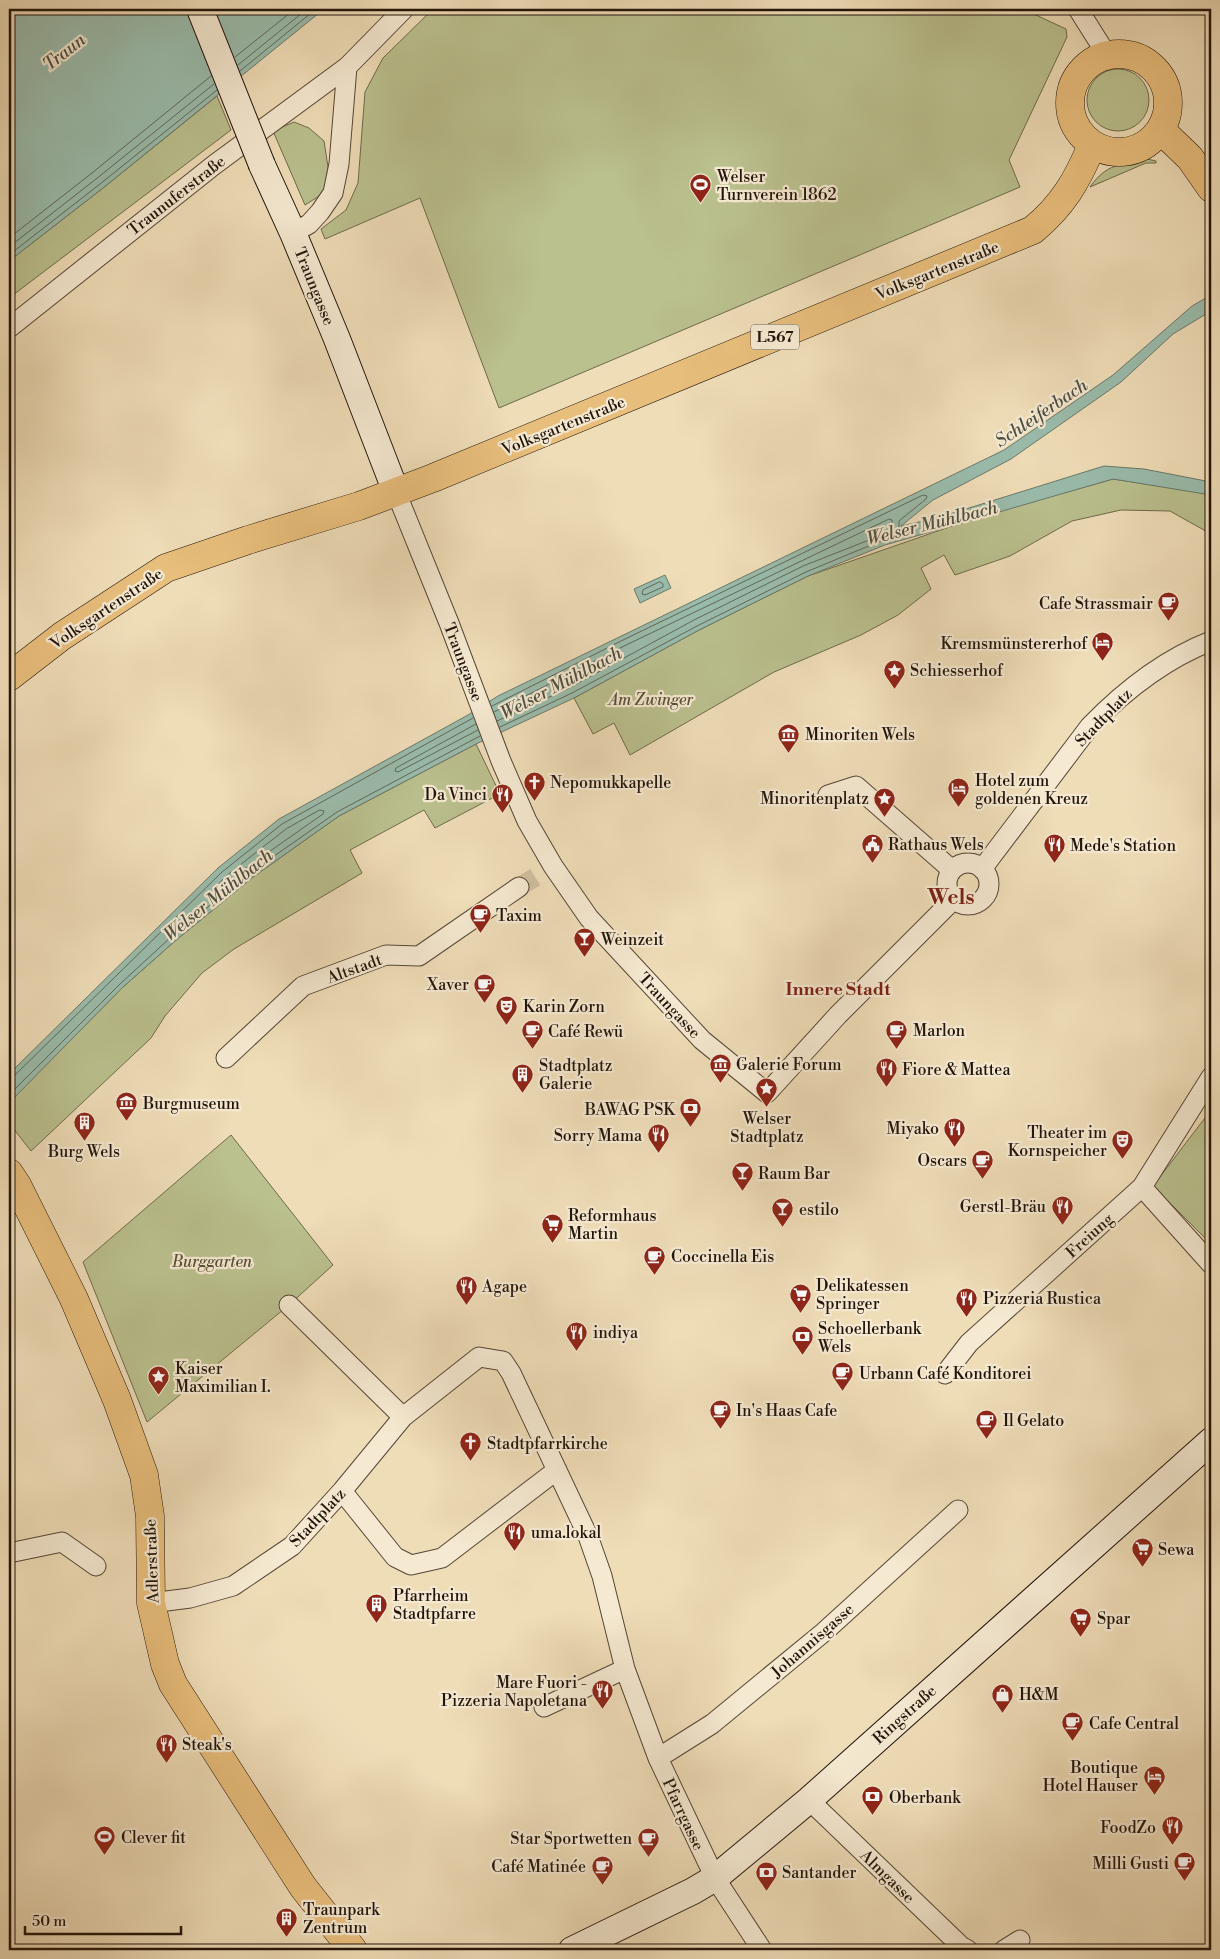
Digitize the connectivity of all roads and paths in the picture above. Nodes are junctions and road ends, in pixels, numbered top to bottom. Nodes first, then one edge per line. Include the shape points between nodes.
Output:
1 (200, 9) edge
2 (404, 9) edge
3 (1078, 9) edge
4 (1106, 55) junction
5 (347, 67) junction
6 (1161, 130) junction
7 (1092, 144) junction
8 (1211, 188) edge
9 (293, 232) junction
10 (9, 328) edge
11 (396, 492) junction
12 (1211, 641) edge
13 (9, 677) edge
14 (828, 795) dead end
15 (982, 869) junction
16 (952, 870) junction
17 (519, 887) tunnel mouth
18 (954, 899) junction
19 (226, 1058) dead end
20 (1211, 1077) edge
21 (11, 1183) edge
22 (1142, 1187) junction
23 (1211, 1264) edge
24 (289, 1305) dead end
25 (479, 1357) joint
26 (945, 1374) dead end
27 (404, 1417) junction
28 (1211, 1441) edge
29 (557, 1470) junction
30 (342, 1491) junction
31 (958, 1510) dead end
32 (9, 1553) edge
33 (96, 1566) dead end
34 (151, 1603) junction
35 (625, 1669) junction
36 (544, 1707) dead end
37 (658, 1758) junction
38 (809, 1800) junction
39 (715, 1878) junction
40 (1020, 1940) dead end
41 (353, 1950) edge
42 (572, 1950) edge
43 (762, 1950) edge
44 (968, 1950) edge
45 (1004, 1950) edge

1 - 9 main road, Traungasse, bridge via 262,165
2 - 5 street, Traunuferstraße
3 - 4 street
4 - 6 main road via 1136,56 1159,74 1166,87 1168,101 1167,116
4 - 7 main road via 1079,73 1069,103 1072,119 1080,134
5 - 9 street via 339,164 333,192 309,224
5 - 10 street, Traunuferstraße via 214,165
6 - 7 main road via 1137,149 1114,152
6 - 8 main road via 1190,158
7 - 11 main road, Volksgartenstraße / L567 via 1080,173 1062,201 1033,230
9 - 11 main road, Traungasse
11 - 13 main road, Volksgartenstraße via 166,568 62,636
11 - 18 street, Traungasse via 547,870 702,1040 767,1093 838,1014
12 - 15 street, Stadtplatz via 1138,681 1106,710 1090,726
14 - 16 street via 856,786
15 - 16 street via 970,863
15 - 18 street via 988,881 985,895 974,904 967,905
16 - 18 street via 947,888
17 - 19 street, Altstadt via 419,956 386,955 303,986
20 - 22 street, Freiung
21 - 34 main road, Adlerstraße via 74,1299 117,1400 144,1475 150,1516
22 - 23 street
22 - 26 street, Freiung via 969,1344
24 - 27 street
25 - 27 street, Stadtplatz
25 - 29 street, Pfarrgasse via 504,1361
27 - 30 street, Stadtplatz
28 - 38 main road, Ringstraße
29 - 30 street via 442,1558 411,1565 395,1557
29 - 35 street, Pfarrgasse via 588,1536 602,1576
30 - 34 street, Stadtplatz via 292,1546 233,1586 190,1598
31 - 37 street, Johannisgasse via 824,1632 712,1724
32 - 33 street via 62,1542
34 - 41 main road, Adlerstraße via 165,1664 174,1684 303,1887
35 - 36 street
35 - 37 street, Pfarrgasse
37 - 39 street, Pfarrgasse
38 - 39 main road, Ringstraße
38 - 44 street, Almgasse
39 - 42 main road, Ringstraße
39 - 43 street, Pfarrgasse
40 - 45 street

